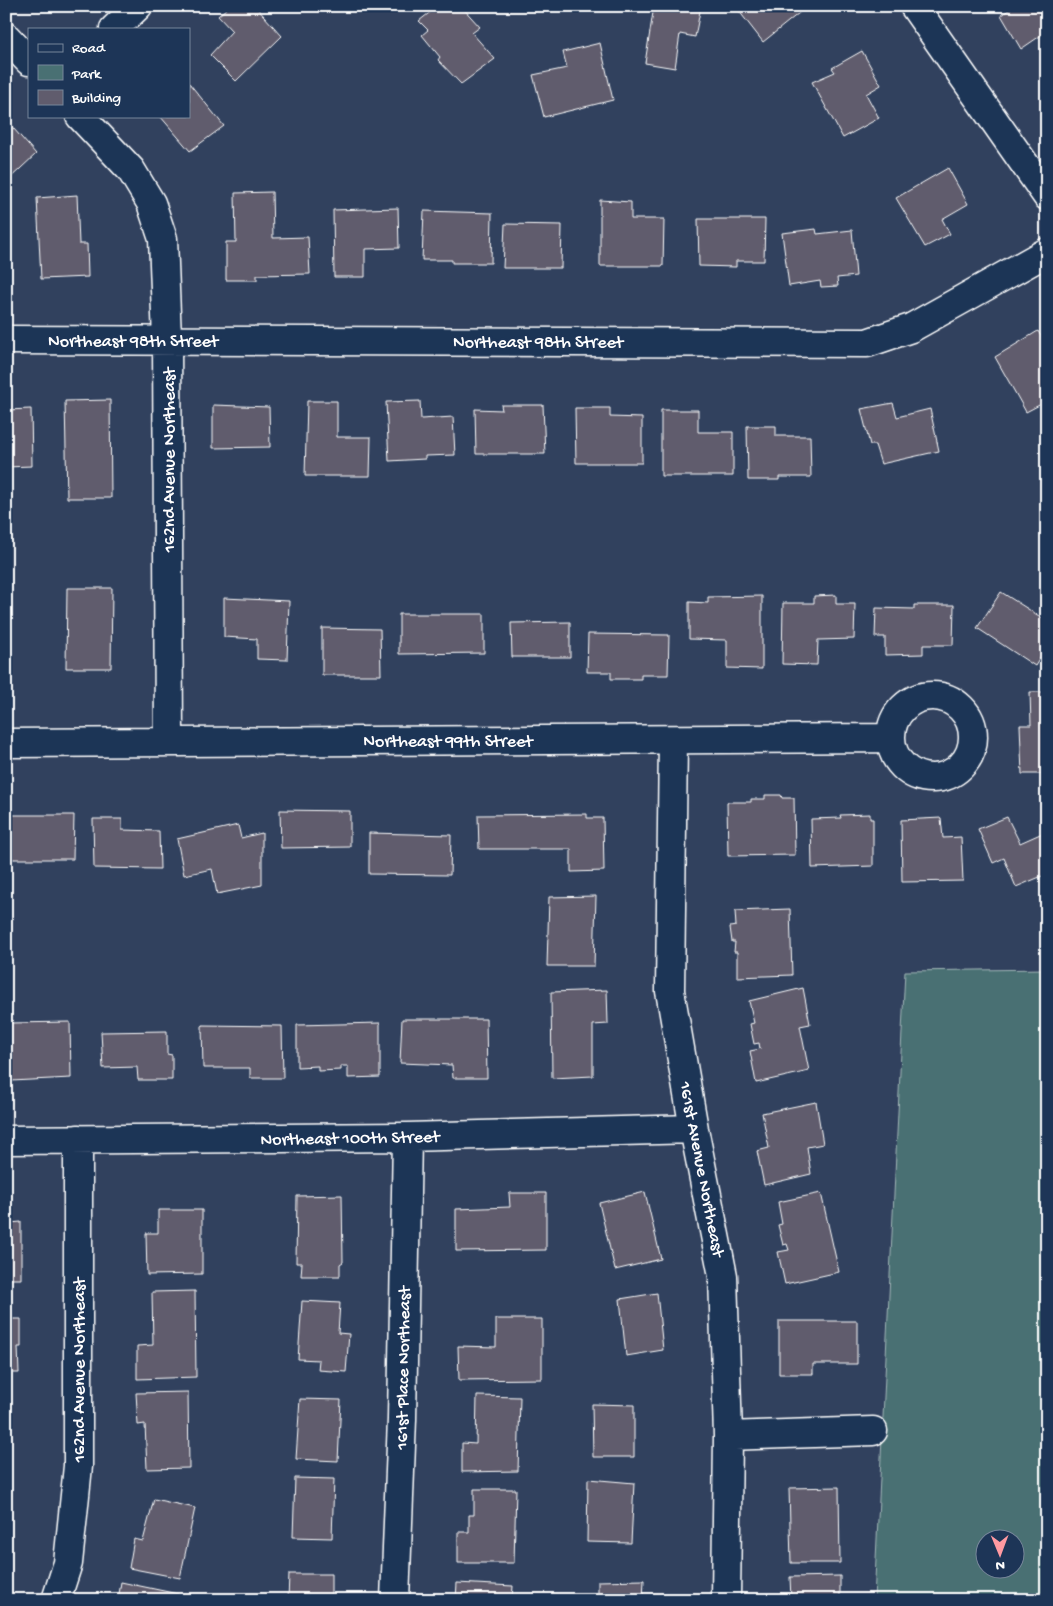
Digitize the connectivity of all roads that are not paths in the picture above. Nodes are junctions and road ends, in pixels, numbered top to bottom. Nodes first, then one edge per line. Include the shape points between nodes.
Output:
1 (138, 6) edge
2 (914, 6) edge
3 (115, 28) edge
4 (6, 38) edge
5 (28, 60) edge
6 (82, 118) edge
7 (1047, 196) edge
8 (1047, 252) edge
9 (167, 339) junction
10 (6, 340) edge
11 (890, 738) dead end
12 (673, 740) junction
13 (169, 741) junction
14 (6, 743) edge
15 (694, 1128) junction
16 (407, 1137) junction
17 (78, 1139) junction
18 (6, 1140) edge
19 (873, 1431) dead end
20 (728, 1436) junction
21 (56, 1600) edge
22 (394, 1600) edge
23 (726, 1600) edge

1 - 3 street
2 - 7 street
4 - 5 street
6 - 9 street, 162nd Avenue Northeast via 131,170 151,203 163,240
8 - 9 street, Northeast 98th Street via 911,328 867,343
9 - 10 street, Northeast 98th Street
9 - 13 street, 162nd Avenue Northeast
11 - 12 street, Northeast 99th Street
12 - 13 street, Northeast 99th Street
12 - 15 street, 161st Avenue Northeast via 670,991
13 - 14 street, Northeast 99th Street
15 - 16 street, Northeast 100th Street
15 - 20 street, 161st Avenue Northeast via 723,1276
16 - 17 street, Northeast 100th Street
16 - 22 street, 161st Place Northeast via 402,1419
17 - 18 street, Northeast 100th Street
17 - 21 street, 162nd Avenue Northeast via 78,1466 68,1563
19 - 20 street
20 - 23 street, 161st Avenue Northeast

